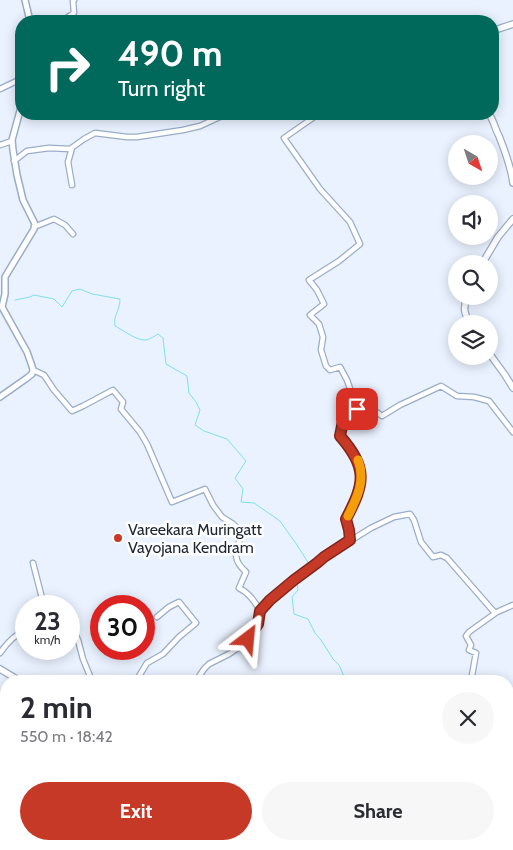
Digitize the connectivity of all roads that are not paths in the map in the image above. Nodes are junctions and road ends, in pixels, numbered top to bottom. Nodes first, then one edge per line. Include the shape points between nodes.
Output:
1 (26, 0) edge
2 (74, 0) edge
3 (29, 15) edge
4 (71, 15) edge
5 (513, 24) edge
6 (499, 29) edge
7 (15, 82) edge
8 (0, 89) edge
9 (18, 120) edge
10 (213, 120) edge
11 (308, 120) edge
12 (493, 120) edge
13 (12, 141) junction
14 (0, 145) edge
15 (72, 148) junction
16 (14, 161) junction
17 (513, 183) edge
18 (72, 186) dead end
19 (513, 219) edge
20 (34, 227) junction
21 (74, 234) dead end
22 (487, 255) edge
23 (498, 365) edge
24 (33, 370) junction
25 (513, 388) edge
26 (0, 397) edge
27 (357, 409) junction
28 (513, 432) edge
29 (350, 540) junction
30 (33, 563) dead end
31 (41, 595) edge
32 (513, 605) edge
33 (260, 611) junction
34 (495, 613) junction
35 (157, 617) dead end
36 (15, 636) edge
37 (80, 649) edge
38 (0, 653) edge
39 (89, 675) edge
40 (140, 675) edge
41 (200, 675) edge
42 (472, 675) edge

1 - 3 street
2 - 4 street via 74,13
5 - 6 main road
7 - 8 street
9 - 13 street
10 - 15 street via 183,130 136,137 95,133
11 - 27 street via 284,138 320,189 350,222 360,244 309,280 324,304 310,316 319,324 326,366 330,370 340,367
12 - 17 main road via 504,147
13 - 14 street
13 - 16 street
15 - 16 street via 27,151
15 - 18 street via 68,162
16 - 20 street via 23,200 35,222
19 - 22 main road
20 - 21 street via 54,219
20 - 24 street via 5,277 2,306
23 - 25 main road
24 - 26 street
24 - 33 street via 44,374 72,411 113,390 123,402 121,409 147,444 172,502 205,489 222,517 242,532 236,555 238,565 246,572 239,588
27 - 28 street via 367,405 382,416 441,386 457,396 489,401
27 - 29 street via 343,421 340,436 359,463 362,480 346,519
29 - 33 street via 297,578
29 - 34 street via 394,517 410,514 421,542 433,557 441,555 447,558
30 - 31 street
32 - 34 street
33 - 41 street via 258,624 244,644 209,664
34 - 42 street via 466,636 471,645 469,650 476,653
35 - 40 street via 169,606 180,602 196,623 164,654 147,663
36 - 38 street
37 - 39 street

